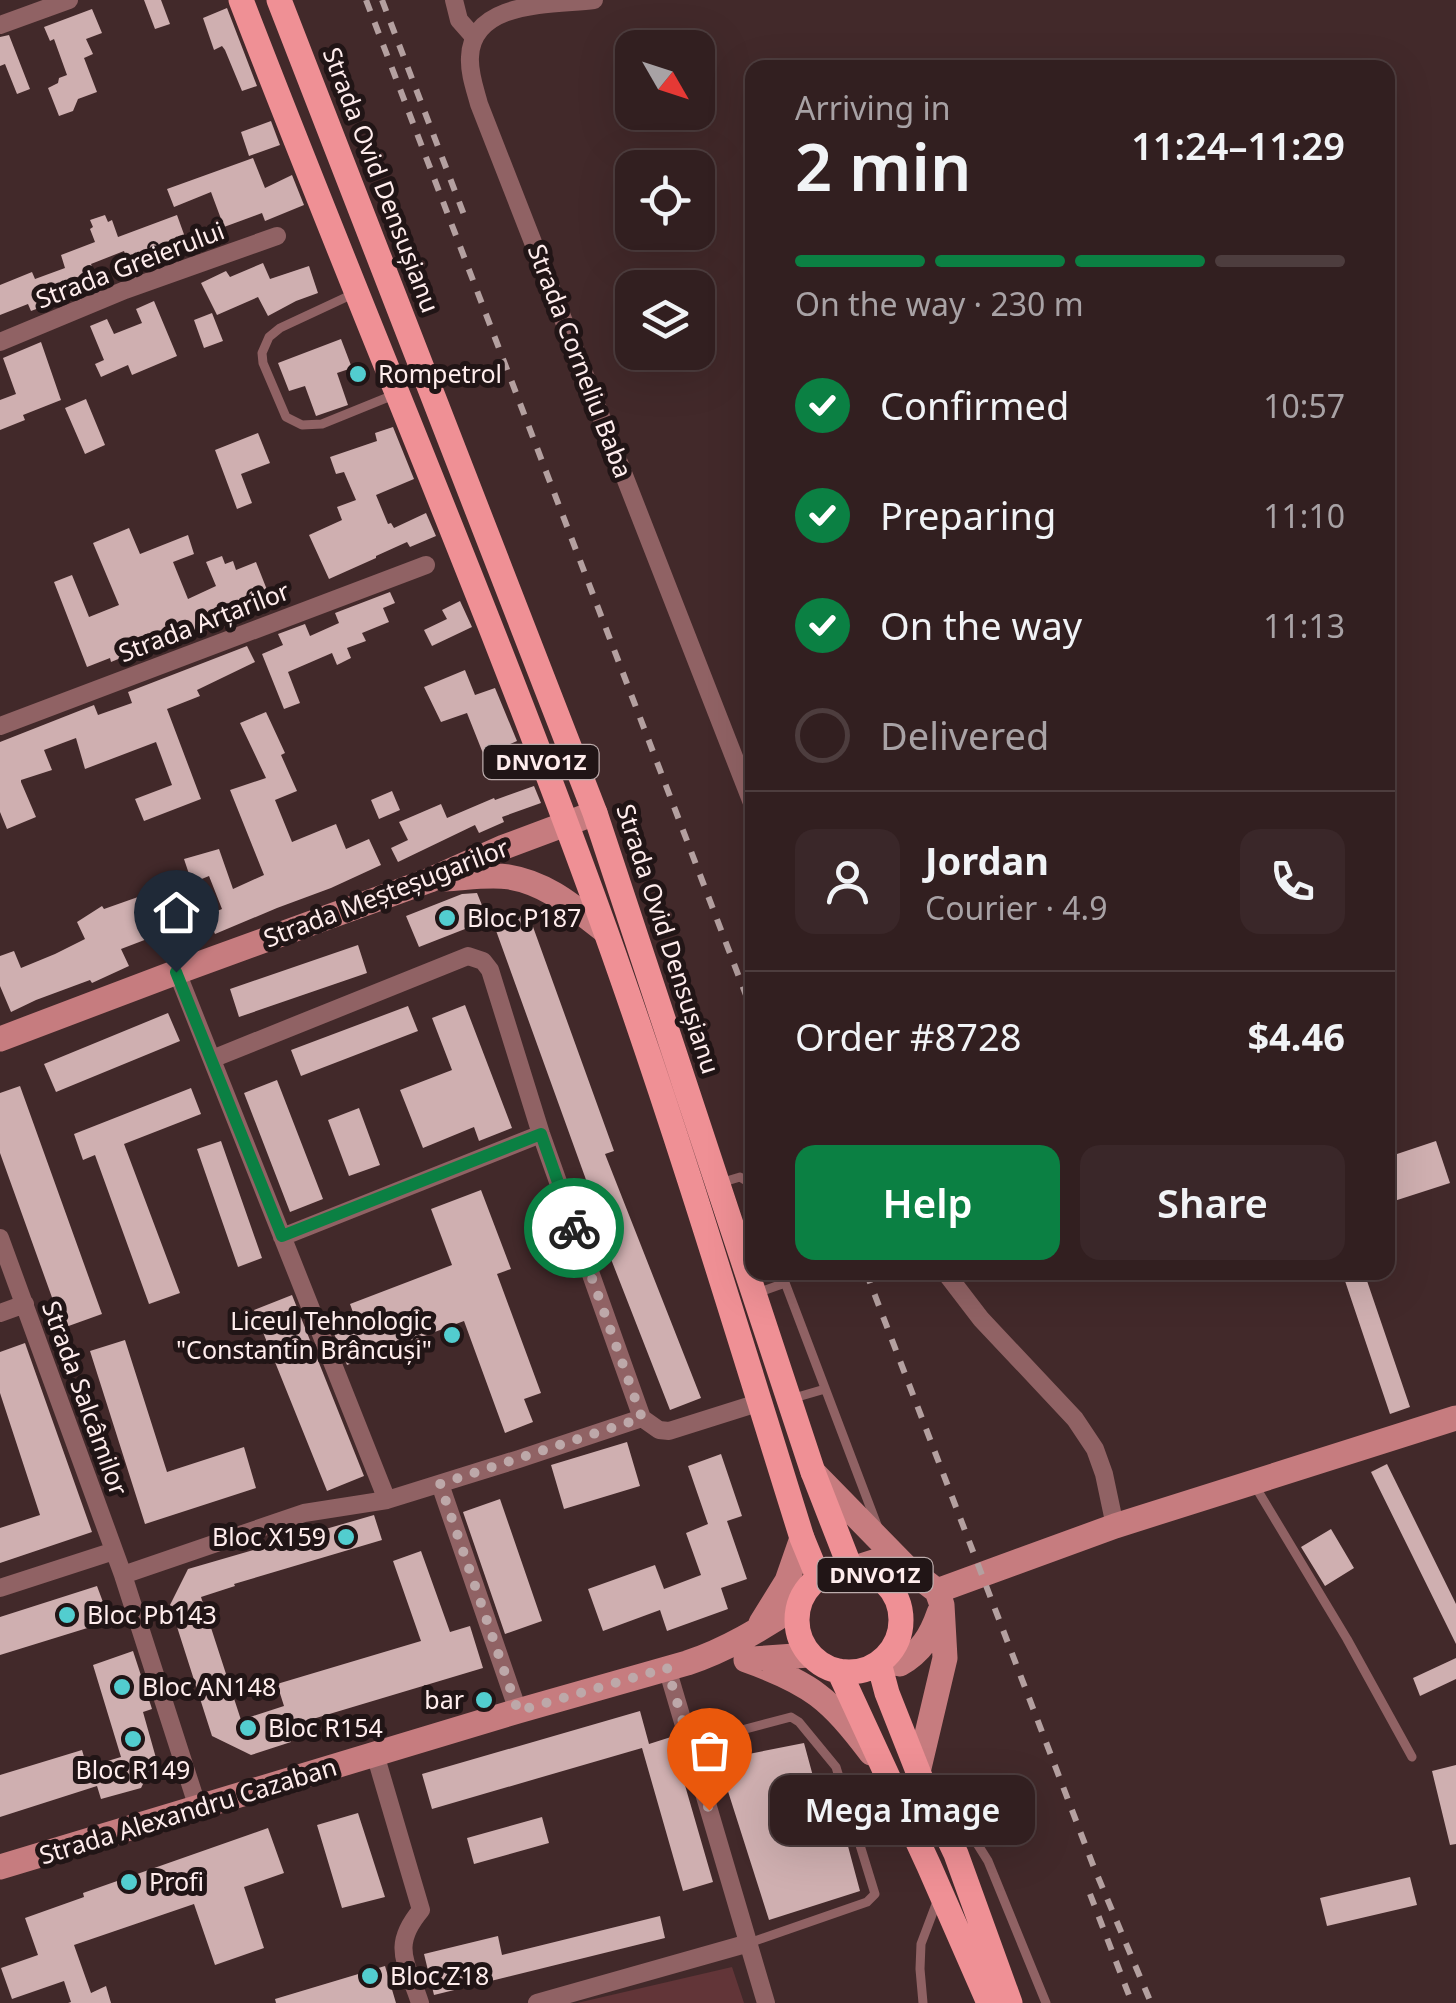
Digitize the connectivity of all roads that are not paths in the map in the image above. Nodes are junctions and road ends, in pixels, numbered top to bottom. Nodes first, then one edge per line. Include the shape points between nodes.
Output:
1 (69, 0) edge
2 (242, 0) edge
3 (279, 0) edge
4 (454, 0) edge
5 (594, 0) edge
6 (0, 26) edge
7 (474, 37) junction
8 (278, 236) dead end
9 (355, 293) junction
10 (0, 342) edge
11 (396, 394) junction
12 (426, 565) dead end
13 (0, 726) edge
14 (745, 786) edge
15 (595, 813) junction
16 (565, 825) junction
17 (430, 880) junction
18 (605, 931) junction
19 (176, 972) junction
20 (0, 1039) edge
21 (212, 1059) junction
22 (541, 1134) junction
23 (745, 1180) edge
24 (718, 1184) junction
25 (282, 1236) junction
26 (0, 1238) edge
27 (745, 1266) edge
28 (749, 1280) edge
29 (779, 1280) edge
30 (784, 1280) edge
31 (951, 1280) edge
32 (754, 1294) junction
33 (25, 1304) junction
34 (0, 1313) edge
35 (825, 1389) junction
36 (789, 1400) junction
37 (761, 1402) junction
38 (642, 1418) junction
39 (1456, 1418) edge
40 (813, 1472) junction
41 (440, 1484) junction
42 (1254, 1484) junction
43 (387, 1500) junction
44 (1115, 1526) junction
45 (802, 1538) junction
46 (886, 1546) junction
47 (114, 1551) junction
48 (906, 1566) junction
49 (853, 1568) junction
50 (123, 1576) junction
51 (818, 1577) junction
52 (0, 1588) edge
53 (940, 1598) junction
54 (798, 1605) junction
55 (752, 1634) junction
56 (809, 1654) junction
57 (708, 1656) junction
58 (746, 1660) junction
59 (880, 1662) junction
60 (667, 1668) junction
61 (839, 1672) junction
62 (518, 1711) junction
63 (689, 1744) junction
64 (376, 1754) junction
65 (1412, 1757) dead end
66 (886, 1772) junction
67 (921, 1778) junction
68 (198, 1808) junction
69 (0, 1867) edge
70 (940, 1892) junction
71 (749, 1943) junction
72 (420, 2003) edge
73 (538, 2003) edge
74 (766, 2003) edge
75 (923, 2003) edge
76 (988, 2003) edge
77 (1010, 2003) edge
78 (1046, 2003) edge

1 - 6 street
2 - 9 main road, DNVO1Z
3 - 15 main road, Strada Ovid Densușianu / DNVO1Z
4 - 7 street via 459,20
5 - 7 street via 514,8
7 - 14 street, Strada Corneliu Baba via 471,73 480,104
8 - 10 street, Strada Greierului
9 - 11 main road, DNVO1Z
9 - 11 lane via 269,336 263,363 286,417 302,425 322,424
11 - 16 main road, DNVO1Z
12 - 13 street, Strada Arțarilor
15 - 16 main road, Strada Meșteșugarilor
15 - 24 main road, Strada Ovid Densușianu / DNVO1Z
16 - 17 main road, Strada Meșteșugarilor
16 - 18 main road, DNVO1Z
17 - 18 main road via 506,876 530,882
17 - 19 main road, Strada Meșteșugarilor
18 - 37 main road, DNVO1Z
19 - 20 main road, Strada Meșteșugarilor
19 - 21 street
21 - 22 street via 476,957 490,970
21 - 25 street
22 - 25 street
22 - 38 street
23 - 24 lane
24 - 27 main road, Strada Ovid Densușianu / DNVO1Z
25 - 43 street
26 - 33 street, Strada Salcâmilor
28 - 32 main road, Strada Ovid Densușianu / DNVO1Z
29 - 32 lane
30 - 35 lane
31 - 44 street via 1095,1449
32 - 36 main road, Strada Ovid Densușianu / DNVO1Z
33 - 34 street
33 - 47 street, Strada Salcâmilor
35 - 36 lane
35 - 46 lane
36 - 40 main road, Strada Ovid Densușianu / DNVO1Z
37 - 38 street via 669,1431
37 - 45 main road, DNVO1Z
38 - 41 street
39 - 42 main road
40 - 46 main road
40 - 49 main road, Strada Ovid Densușianu / DNVO1Z
41 - 43 street
41 - 62 street
42 - 44 main road
42 - 65 lane
43 - 50 street via 304,1514
44 - 53 main road
45 - 51 main road, DNVO1Z
45 - 55 main road via 787,1580
46 - 48 main road
47 - 50 street, Strada Salcâmilor
47 - 52 street
48 - 49 main road via 877,1561
48 - 53 main road
49 - 51 main road, DNVO1Z
49 - 59 main road, DNVO1Z via 880,1578 897,1599 898,1639
50 - 68 street, Strada Salcâmilor
51 - 54 main road, DNVO1Z
53 - 59 main road via 933,1631 913,1656 900,1664
53 - 67 main road via 945,1658
54 - 55 main road, Strada Alexandru Cazaban
54 - 56 main road, DNVO1Z via 796,1623
55 - 57 main road, Strada Alexandru Cazaban
56 - 58 main road, Strada Alexandru Cazaban
56 - 61 main road
57 - 58 main road, Strada Alexandru Cazaban
57 - 60 main road, Strada Alexandru Cazaban
58 - 66 main road via 794,1678 826,1700
59 - 61 main road
59 - 67 main road
60 - 62 main road, Strada Alexandru Cazaban
60 - 63 street
61 - 66 main road
62 - 64 main road, Strada Alexandru Cazaban
63 - 71 street
63 - 71 lane via 791,1717 800,1722 836,1766 875,1894
64 - 68 main road, Strada Alexandru Cazaban
64 - 72 street via 421,1910 401,1945
66 - 70 main road
67 - 77 main road
67 - 78 lane via 988,1861
68 - 69 main road, Strada Alexandru Cazaban
70 - 75 lane via 921,1944
70 - 76 main road
71 - 73 street
71 - 74 street

